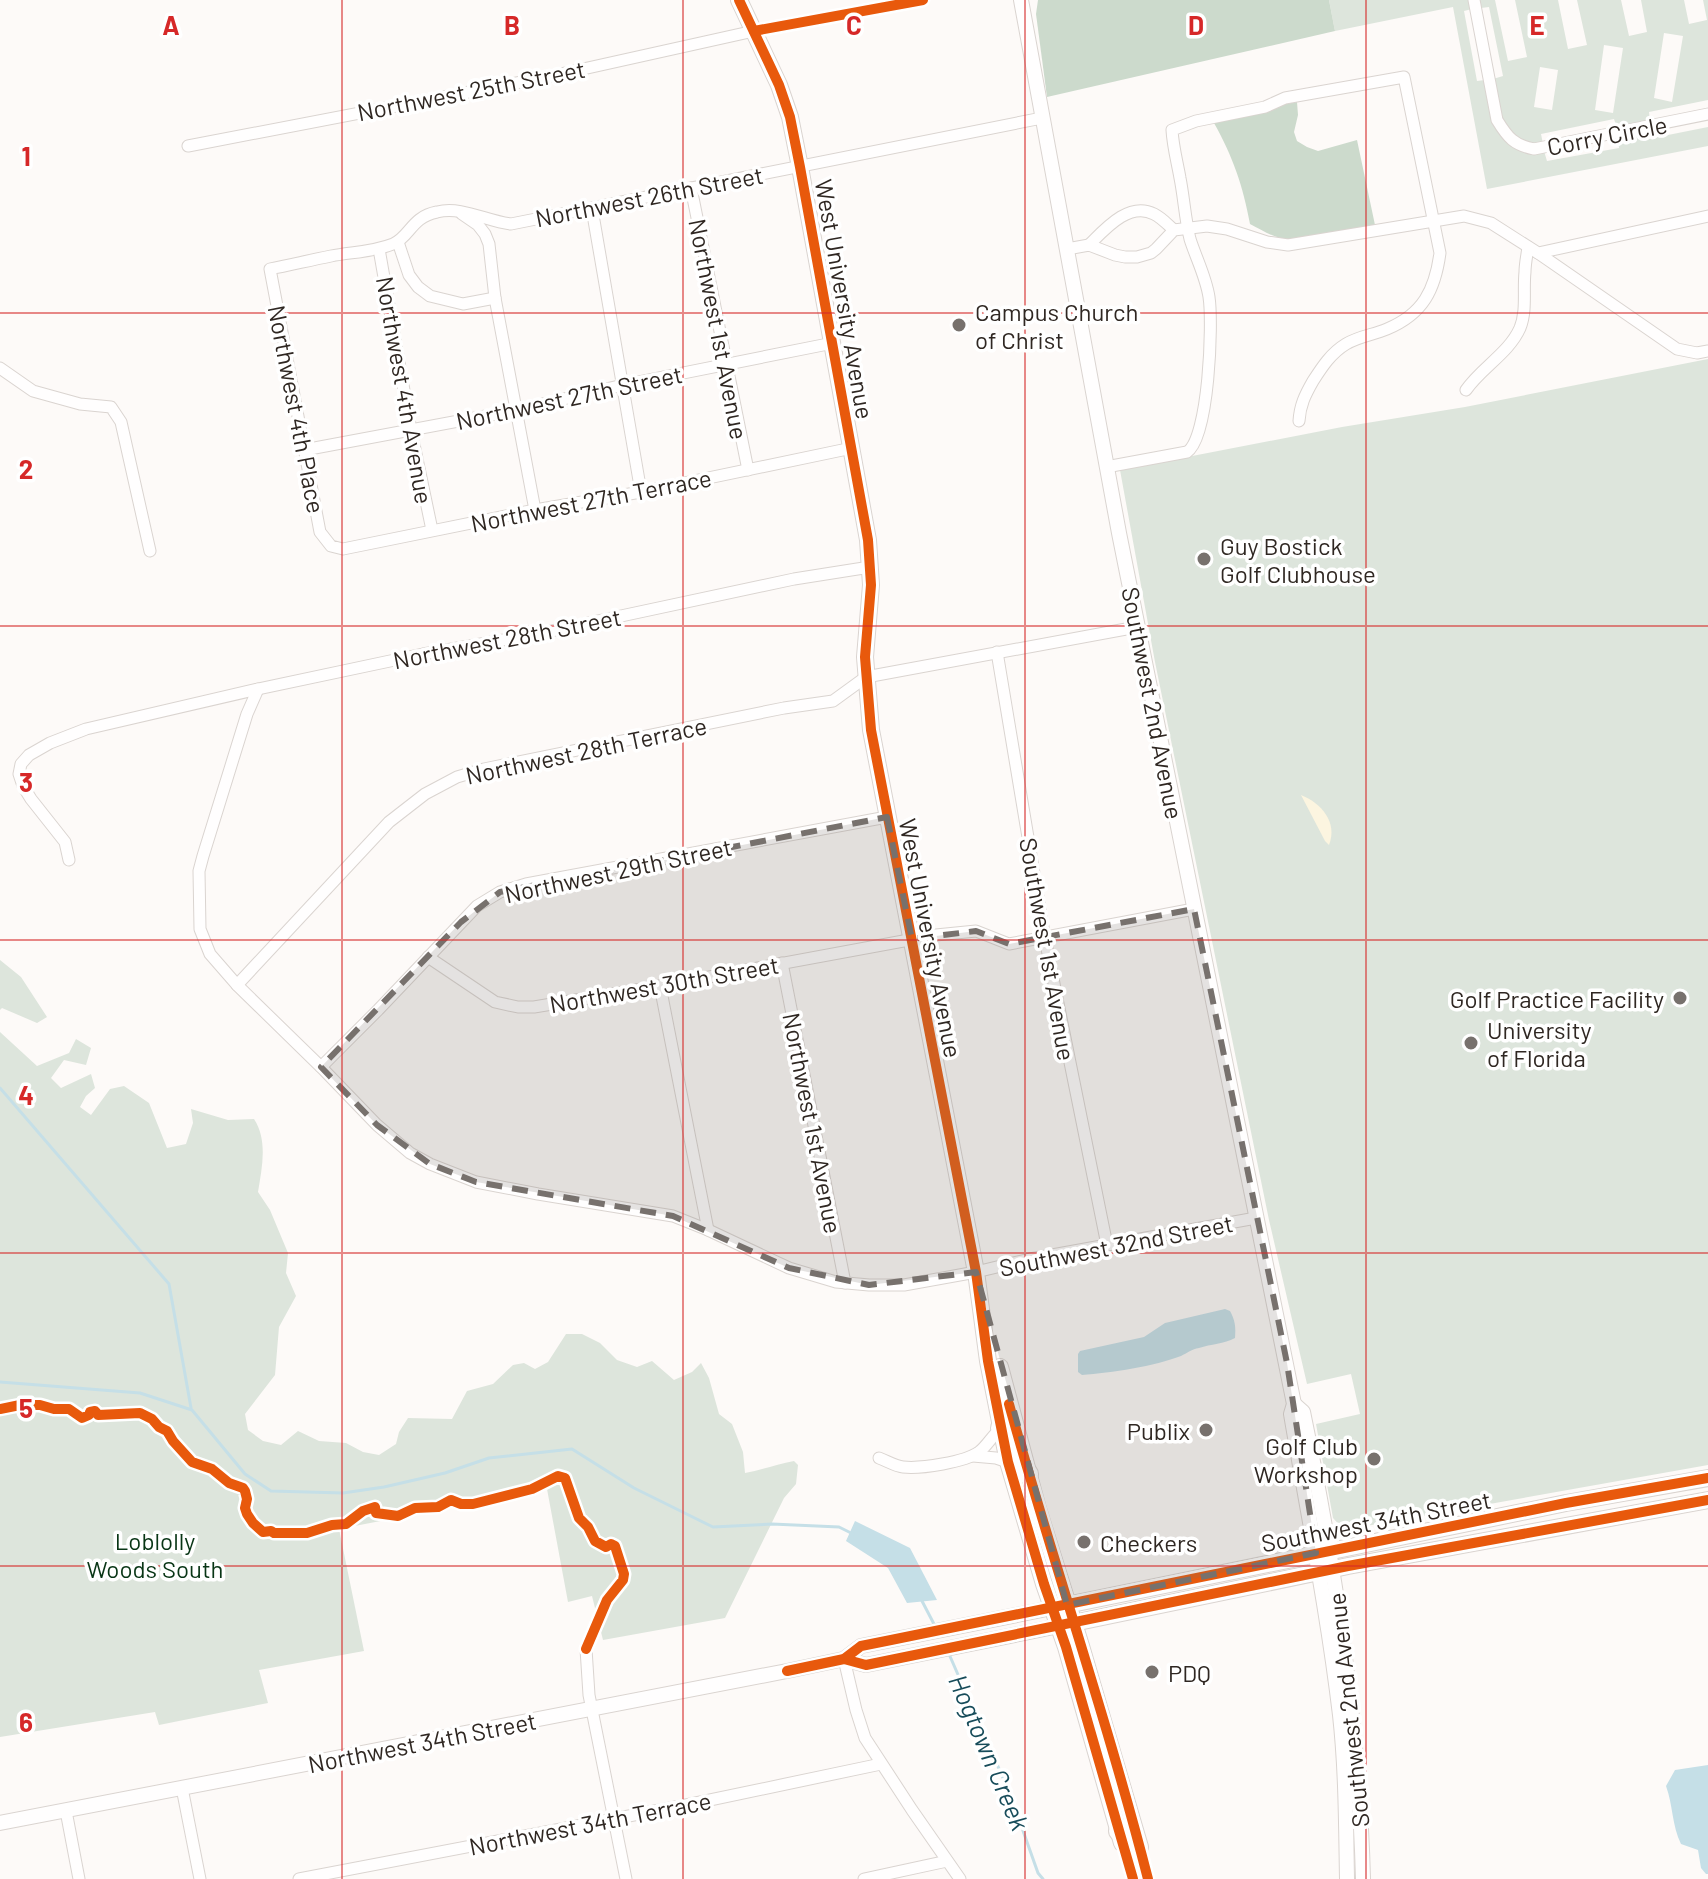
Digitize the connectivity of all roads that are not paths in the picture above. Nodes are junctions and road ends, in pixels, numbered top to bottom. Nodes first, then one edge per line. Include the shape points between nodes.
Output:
1 (739, 0) edge
2 (923, 0) edge
3 (1021, 0) edge
4 (1474, 0) edge
5 (754, 31) junction
6 (1708, 114) edge
7 (1042, 118) junction
8 (188, 146) dead end
9 (800, 167) junction
10 (691, 188) junction
11 (592, 209) junction
12 (458, 212) junction
13 (1708, 216) edge
14 (499, 222) junction
15 (1432, 222) junction
16 (1188, 228) junction
17 (1174, 230) junction
18 (398, 242) junction
19 (489, 244) junction
20 (1089, 245) junction
21 (379, 249) junction
22 (1067, 249) junction
23 (1533, 250) junction
24 (270, 269) joint
25 (495, 298) junction
26 (833, 343) junction
27 (1708, 351) edge
28 (726, 364) junction
29 (0, 368) edge
30 (623, 385) junction
31 (1466, 390) dead end
32 (517, 410) junction
33 (1299, 421) dead end
34 (411, 430) junction
35 (852, 448) junction
36 (304, 450) junction
37 (1106, 467) junction
38 (748, 470) junction
39 (641, 492) junction
40 (535, 510) junction
41 (432, 530) junction
42 (331, 546) joint
43 (150, 551) dead end
44 (870, 567) junction
45 (1137, 627) junction
46 (997, 652) junction
47 (866, 677) junction
48 (258, 689) junction
49 (887, 817) junction
50 (69, 860) dead end
51 (1194, 909) junction
52 (912, 939) junction
53 (1045, 939) junction
54 (428, 957) junction
55 (782, 963) junction
56 (237, 985) junction
57 (660, 986) junction
58 (321, 1067) junction
59 (1256, 1218) junction
60 (708, 1230) junction
61 (1107, 1245) junction
62 (976, 1272) junction
63 (845, 1283) junction
64 (1001, 1428) junction
65 (973, 1456) junction
66 (879, 1458) dead end
67 (1008, 1462) junction
68 (1028, 1474) junction
69 (1708, 1478) edge
70 (1708, 1500) edge
71 (1323, 1552) junction
72 (1326, 1570) junction
73 (1060, 1606) junction
74 (1066, 1624) junction
75 (586, 1649) dead end
76 (844, 1659) junction
77 (593, 1709) junction
78 (881, 1764) junction
79 (182, 1788) junction
80 (66, 1811) junction
81 (615, 1818) junction
82 (0, 1823) edge
83 (1119, 1831) junction
84 (947, 1861) junction
85 (79, 1879) edge
86 (200, 1879) edge
87 (299, 1879) edge
88 (626, 1879) edge
89 (864, 1879) edge
90 (960, 1879) edge
91 (1133, 1879) edge
92 (1146, 1879) edge
93 (1347, 1879) edge
94 (1363, 1879) edge

1 - 5 main road, West University Avenue
2 - 5 street, Northwest 25th Street
3 - 7 main road, Southwest 2nd Avenue
4 - 6 street, Corry Circle via 1497,120 1519,146 1534,149
5 - 8 street, Northwest 25th Street
5 - 9 main road, West University Avenue via 779,85
7 - 9 street, Northwest 26th Street
7 - 22 main road, Southwest 2nd Avenue
9 - 10 street, Northwest 26th Street
9 - 26 main road, West University Avenue
10 - 11 street, Northwest 26th Street
10 - 28 street, Northwest 1st Avenue
11 - 14 street, Northwest 26th Street
11 - 30 street
12 - 14 street, Northwest 26th Street
12 - 18 street, Northwest 26th Street via 422,217
12 - 19 street via 478,225
13 - 23 street
14 - 19 street
15 - 16 street via 1288,245 1227,229
15 - 16 street via 1404,77 1285,98 1172,130
15 - 23 street via 1464,216 1491,223
15 - 33 street via 1440,253 1429,295 1418,310 1389,329 1338,349 1309,388
16 - 17 street
16 - 37 street via 1207,284 1211,323 1202,418 1193,448
17 - 20 street via 1151,253 1137,257 1120,257
17 - 20 street via 1154,214 1131,213
18 - 21 street, Northwest 26th Street
18 - 25 street via 409,275 430,296 463,304
19 - 25 street
20 - 22 street
21 - 24 street, Northwest 26th Street
21 - 34 street, Northwest 4th Avenue
22 - 37 main road, Southwest 2nd Avenue
23 - 27 street via 1677,349
23 - 31 street via 1525,273 1520,329
24 - 36 street, Northwest 4th Place
25 - 32 street
26 - 28 street, Northwest 27th Street
26 - 35 main road, West University Avenue
28 - 30 street, Northwest 27th Street
28 - 38 street, Northwest 1st Avenue
29 - 43 street via 33,391 111,407 121,422
30 - 32 street, Northwest 27th Street
30 - 39 street
32 - 34 street, Northwest 27th Street
32 - 40 street
34 - 36 street, Northwest 27th Street
34 - 41 street, Northwest 4th Avenue
35 - 38 street, Northwest 27th Terrace
35 - 44 main road, West University Avenue
36 - 42 street, Northwest 4th Place via 320,532
37 - 45 main road, Southwest 2nd Avenue
38 - 39 street, Northwest 27th Terrace
39 - 40 street, Northwest 27th Terrace
40 - 41 street, Northwest 27th Terrace
41 - 42 street, Northwest 27th Terrace via 343,549
44 - 47 main road, West University Avenue
44 - 48 street, Northwest 28th Street
45 - 46 street
45 - 51 main road, Southwest 2nd Avenue
46 - 47 street
46 - 53 street, Southwest 1st Avenue
47 - 49 main road, West University Avenue
47 - 56 street, Northwest 28th Terrace via 833,701 457,777 389,822
48 - 50 street, Northwest 28th Street via 86,729 29,755 19,774 23,786 65,842
48 - 56 street, Southwest 32nd Street via 199,871 200,929 210,954
49 - 52 main road, West University Avenue
49 - 54 street, Northwest 29th Street via 526,884 477,906
51 - 53 street, Northwest 30th Street
51 - 59 main road, Southwest 2nd Avenue
52 - 53 street, Northwest 30th Street via 976,931 1009,944
52 - 55 street, Northwest 30th Street
52 - 62 main road, West University Avenue
53 - 61 street, Southwest 1st Avenue
54 - 57 street, Northwest 30th Street via 495,1002 518,1007
54 - 58 street, Northwest 29th Street
55 - 57 street, Northwest 30th Street
55 - 63 street, Northwest 1st Avenue
56 - 58 street, Southwest 32nd Street
57 - 60 street
58 - 60 street, Southwest 32nd Street via 377,1125 430,1164 476,1182 673,1216
59 - 61 street, Southwest 32nd Street
59 - 71 main road, Southwest 2nd Avenue via 1294,1404 1303,1412
60 - 63 street, Southwest 32nd Street via 789,1268
61 - 62 street, Southwest 32nd Street
62 - 63 street, Southwest 32nd Street via 904,1285
62 - 64 main road, West University Avenue
62 - 68 main road, West University Avenue
64 - 65 street
64 - 67 main road, West University Avenue
64 - 68 highway via 1012,1438
65 - 66 street via 923,1468 900,1467
65 - 67 street
67 - 73 main road, West University Avenue
68 - 73 main road, West University Avenue
69 - 71 main road, Southwest 34th Street
70 - 72 main road, Southwest 34th Street
71 - 72 main road, Southwest 2nd Avenue
71 - 73 main road, Southwest 34th Street
72 - 74 main road, Southwest 34th Street
72 - 93 main road, Southwest 2nd Avenue via 1345,1770
72 - 94 main road, Southwest 2nd Avenue via 1352,1716
73 - 74 main road, West University Avenue
73 - 76 main road, Northwest 34th Street via 861,1646
74 - 76 main road, Northwest 34th Street via 866,1665
74 - 83 main road, West University Avenue
74 - 92 main road, West University Avenue
75 - 77 street
76 - 77 main road, Northwest 34th Street
76 - 78 street via 860,1726
77 - 79 main road, Northwest 34th Street
77 - 81 street
78 - 81 street, Northwest 34th Terrace
78 - 84 street
79 - 80 main road, Northwest 34th Street
79 - 86 street
80 - 82 main road, Northwest 34th Street
80 - 85 street
81 - 87 street, Northwest 34th Terrace
81 - 88 street
83 - 91 main road, West University Avenue
83 - 92 highway via 1129,1837 1138,1870
84 - 89 street
84 - 90 street

